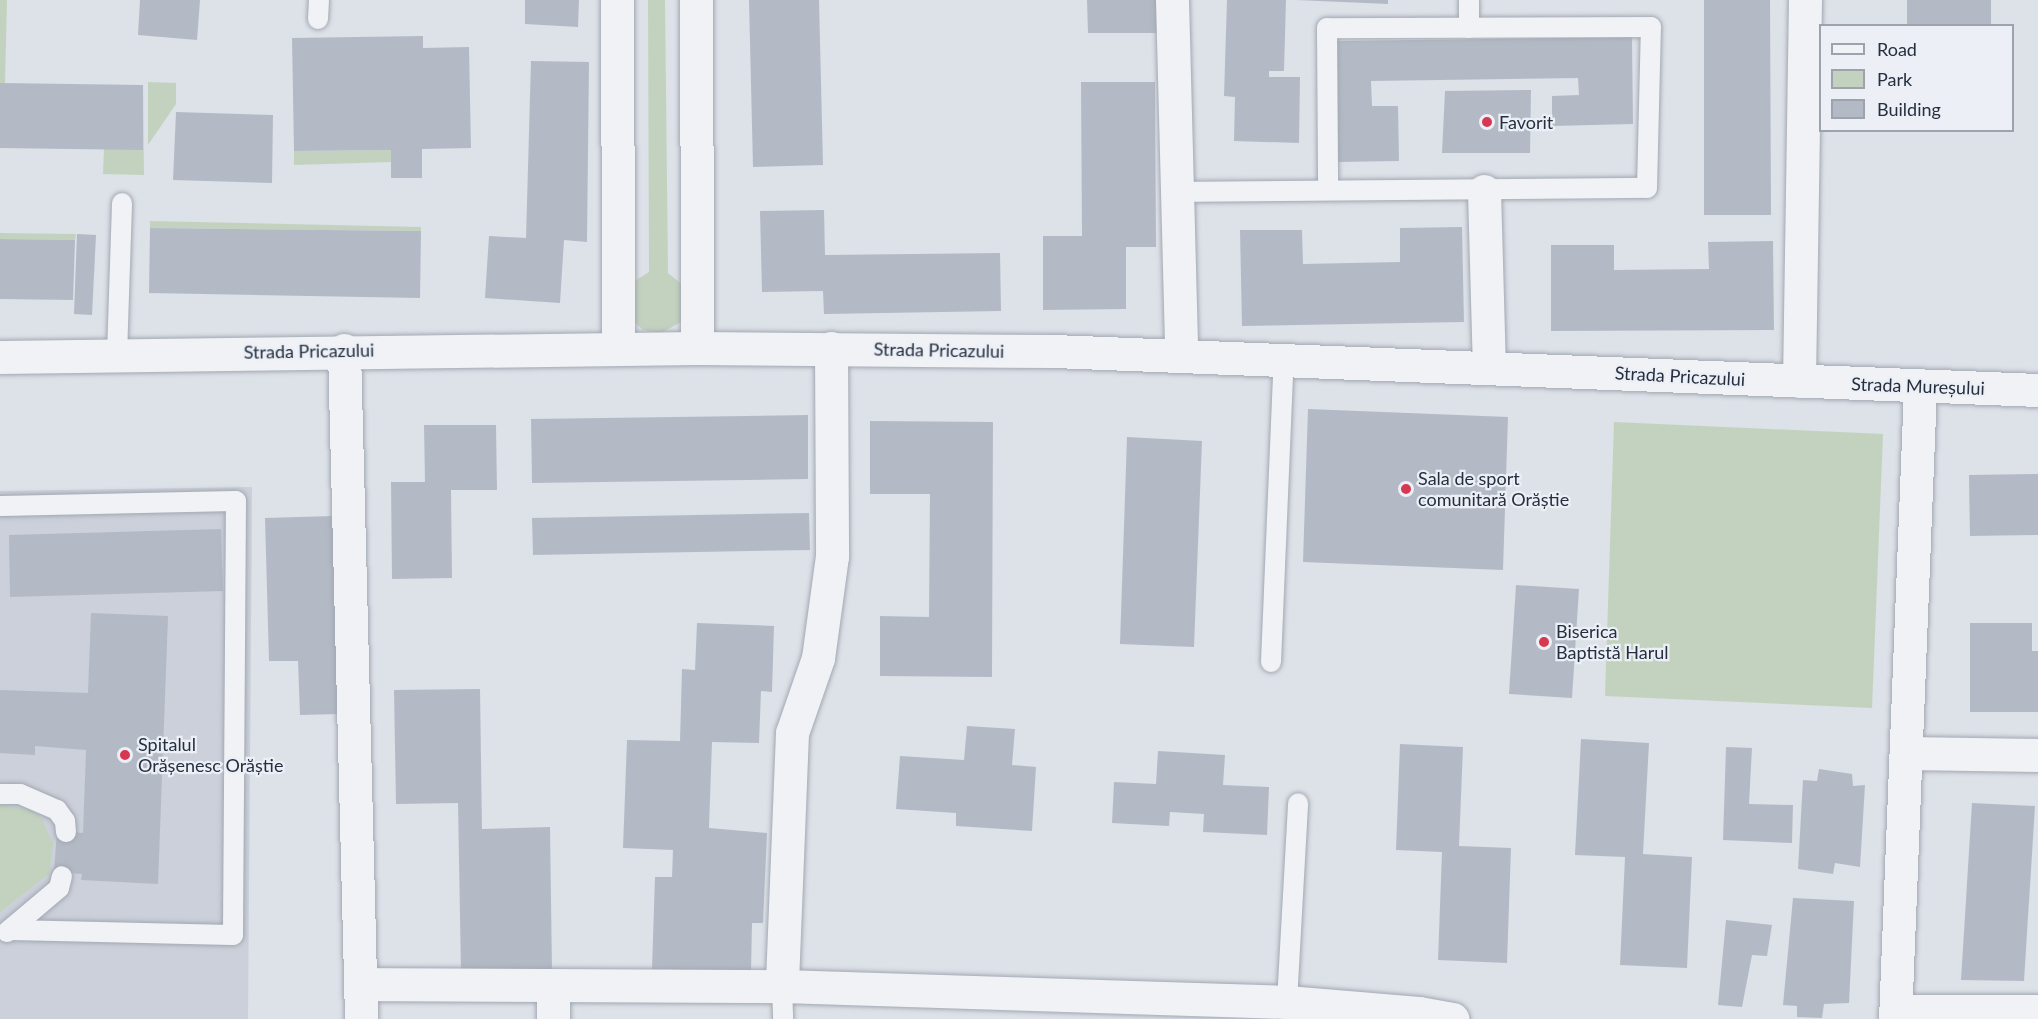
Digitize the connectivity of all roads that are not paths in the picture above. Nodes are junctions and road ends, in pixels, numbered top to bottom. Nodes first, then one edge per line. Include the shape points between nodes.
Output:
1 (617, 0) edge
2 (696, 0) edge
3 (1172, 0) edge
4 (1469, 0) edge
5 (1805, 0) edge
6 (1469, 28) junction
7 (1328, 188) junction
8 (1484, 191) junction
9 (1179, 192) junction
10 (122, 203) dead end
11 (618, 348) junction
12 (697, 348) junction
13 (831, 348) junction
14 (344, 350) junction
15 (1181, 354) junction
16 (117, 355) junction
17 (0, 357) edge
18 (1284, 358) junction
19 (1489, 368) junction
20 (1799, 381) junction
21 (1920, 387) junction
22 (2038, 390) edge
23 (0, 506) edge
24 (1271, 662) dead end
25 (1906, 753) junction
26 (2038, 755) edge
27 (0, 794) edge
28 (1298, 803) dead end
29 (66, 832) dead end
30 (62, 876) dead end
31 (5, 934) edge
32 (360, 984) junction
33 (553, 985) junction
34 (782, 986) junction
35 (1287, 1002) junction
36 (2038, 1011) edge
37 (1895, 1015) edge
38 (361, 1019) edge
39 (553, 1019) edge
40 (783, 1019) edge
41 (1452, 1019) edge

1 - 11 street
2 - 12 street
3 - 9 street
4 - 6 lane
5 - 20 street
6 - 7 lane via 1327,28
6 - 8 lane via 1651,27 1647,188
7 - 8 lane
7 - 9 lane
8 - 19 street
9 - 15 street
10 - 16 lane
11 - 12 street, Strada Pricazului
11 - 14 street, Strada Pricazului
12 - 13 street, Strada Pricazului
13 - 15 street, Strada Pricazului
13 - 34 street via 832,556 818,658 792,732
14 - 16 street, Strada Pricazului
14 - 32 street
15 - 18 street, Strada Pricazului
16 - 17 street, Strada Pricazului
18 - 19 street, Strada Pricazului
18 - 24 lane
19 - 20 street, Strada Pricazului
20 - 21 street, Strada Mureșului
21 - 22 street, Strada Mureșului
21 - 25 street
23 - 31 lane via 236,501 233,935
25 - 26 street
25 - 37 street
27 - 29 lane via 20,794 47,805 65,821
28 - 35 lane
30 - 31 lane via 59,888
32 - 33 street
32 - 38 street
33 - 34 street
33 - 39 street
34 - 35 street
34 - 40 lane
35 - 41 street via 1419,1012
36 - 37 street

